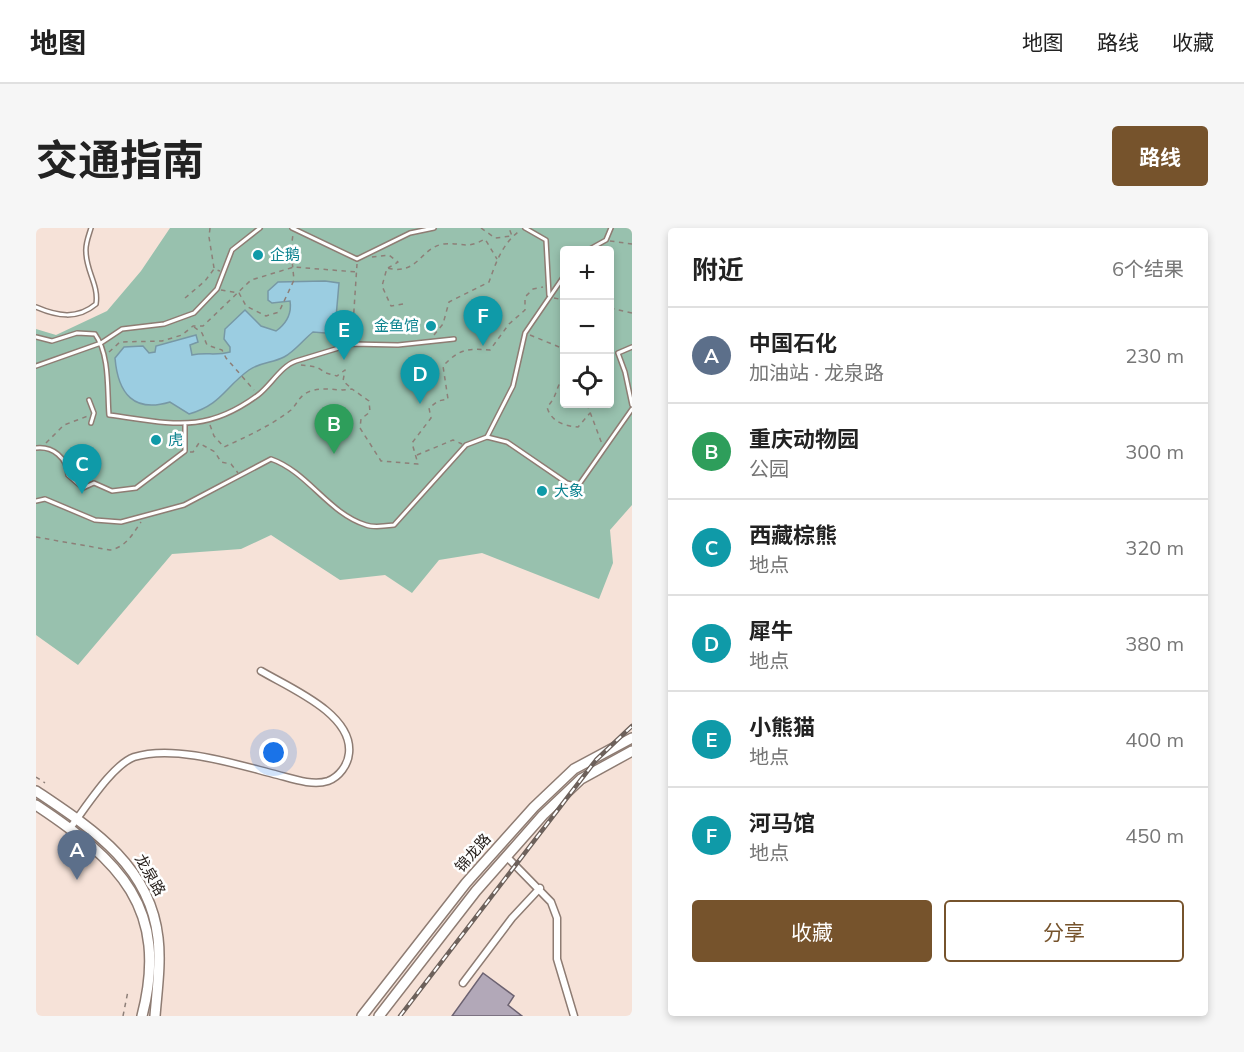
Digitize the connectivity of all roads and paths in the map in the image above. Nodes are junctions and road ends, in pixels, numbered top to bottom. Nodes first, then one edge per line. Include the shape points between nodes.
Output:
1 (91, 228) edge
2 (210, 228) edge
3 (260, 228) edge
4 (293, 228) edge
5 (434, 228) edge
6 (481, 228) edge
7 (509, 228) edge
8 (525, 228) edge
9 (611, 228) edge
10 (512, 236) junction
11 (606, 240) junction
12 (632, 244) edge
13 (595, 246) edge
14 (357, 259) junction
15 (497, 259) junction
16 (294, 267) junction
17 (387, 268) junction
18 (214, 269) junction
19 (224, 272) junction
20 (357, 272) junction
21 (560, 282) edge
22 (218, 289) junction
23 (239, 293) junction
24 (549, 297) junction
25 (185, 298) dead end
26 (560, 299) edge
27 (403, 304) dead end
28 (36, 307) edge
29 (614, 309) edge
30 (194, 313) junction
31 (632, 313) edge
32 (193, 326) junction
33 (525, 333) junction
34 (36, 337) edge
35 (454, 339) dead end
36 (433, 341) junction
37 (102, 343) junction
38 (352, 344) junction
39 (632, 346) edge
40 (560, 347) edge
41 (104, 356) junction
42 (296, 362) junction
43 (36, 366) edge
44 (560, 382) edge
45 (352, 389) junction
46 (258, 395) junction
47 (89, 400) dead end
48 (632, 407) edge
49 (588, 408) edge
50 (94, 413) junction
51 (590, 413) junction
52 (209, 421) junction
53 (91, 423) dead end
54 (185, 425) junction
55 (487, 437) junction
56 (42, 443) dead end
57 (466, 445) junction
58 (36, 448) edge
59 (603, 448) junction
60 (184, 451) junction
61 (416, 455) junction
62 (240, 476) junction
63 (36, 501) edge
64 (145, 516) junction
65 (36, 537) edge
66 (261, 671) dead end
67 (632, 738) edge
68 (632, 751) edge
69 (36, 777) edge
70 (45, 783) dead end
71 (36, 791) edge
72 (36, 805) edge
73 (77, 819) junction
74 (70, 828) junction
75 (506, 856) junction
76 (540, 888) junction
77 (463, 983) dead end
78 (128, 991) dead end
79 (123, 1016) edge
80 (142, 1016) edge
81 (155, 1016) edge
82 (362, 1016) edge
83 (379, 1016) edge
84 (574, 1016) edge

1 - 28 lane via 85,250 98,292 96,304 73,315 52,314
2 - 18 path
3 - 19 lane via 232,250
4 - 14 lane
4 - 16 path
5 - 14 lane via 410,233
6 - 10 path via 495,238
7 - 10 path
8 - 10 path
8 - 24 lane via 546,240
9 - 11 lane
10 - 15 path
11 - 12 path
11 - 13 lane
14 - 17 path via 388,255 398,262
14 - 20 path
15 - 17 path via 484,239 470,247 443,244 400,272
15 - 36 path via 489,282 449,302 444,324 435,331
16 - 20 path
16 - 23 path via 251,280
16 - 23 path via 294,280 279,312 266,316 246,306
17 - 27 path via 382,286 391,306
18 - 19 path
18 - 25 path
19 - 22 lane
20 - 38 path
21 - 24 lane
22 - 23 path
22 - 30 lane
23 - 32 path via 203,326
24 - 26 path
24 - 33 lane
24 - 61 path via 544,287 533,289 525,297 525,309 490,350 469,348 443,366 448,399 429,408 431,418 412,443
29 - 31 path
30 - 32 path
30 - 37 lane via 164,324 122,329
32 - 41 path via 182,335 162,341 120,342
32 - 46 path via 202,333 207,345 222,350
33 - 40 path
33 - 55 lane via 513,386
34 - 37 lane via 52,341 87,332
35 - 36 lane
36 - 38 lane
37 - 41 lane
37 - 43 lane
38 - 42 lane
39 - 48 lane via 618,353
41 - 54 lane via 109,415
42 - 45 path via 337,375 345,370 343,381
42 - 46 lane via 290,363
44 - 51 path via 557,397 548,407 549,414 562,425 578,428
45 - 52 path via 342,391 326,386 308,392 298,398 292,409 224,447 214,436
45 - 61 path via 369,401 370,412 361,419 360,428 381,461 418,464
46 - 52 lane via 236,411
47 - 50 lane
48 - 59 lane
49 - 51 path
50 - 53 lane
50 - 56 path via 64,425 49,443
51 - 59 path
52 - 54 lane
54 - 60 lane
55 - 57 lane
55 - 59 lane via 507,442 567,483 578,486
57 - 61 path via 453,440
57 - 62 lane via 394,525 367,526 329,504 285,464 271,459
58 - 60 lane via 62,457 68,475 83,488 94,483 112,491 135,488
60 - 62 path via 193,452 199,444 221,462 231,464
62 - 64 lane via 184,505
63 - 64 lane via 45,499 108,523
64 - 65 path via 127,542 110,550
66 - 73 street via 343,726 350,741 342,771 327,781 304,782 174,753 144,755 121,765
67 - 82 main road, 锦龙路 via 574,769 534,807 466,884
68 - 75 main road, 锦龙路 via 581,779
69 - 70 path
71 - 73 main road, 龙泉路
72 - 74 main road, 龙泉路
73 - 74 street
73 - 81 main road, 龙泉路 via 117,851 148,898 159,939
74 - 80 main road, 龙泉路 via 101,852 138,903 148,940 149,968
75 - 76 street
75 - 83 main road, 锦龙路
76 - 77 street
76 - 84 street via 557,918 556,959
78 - 79 path

